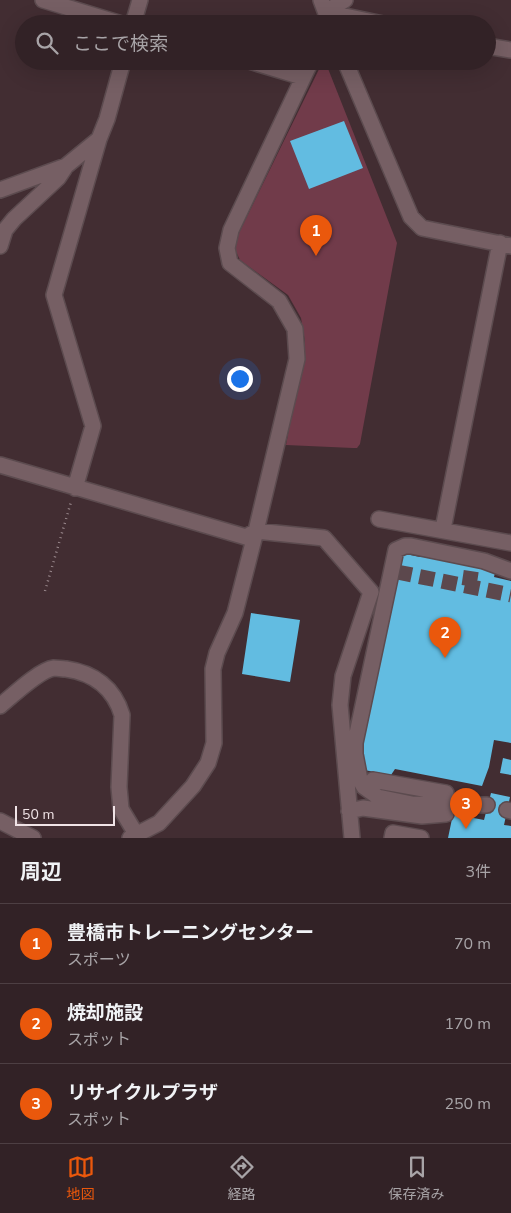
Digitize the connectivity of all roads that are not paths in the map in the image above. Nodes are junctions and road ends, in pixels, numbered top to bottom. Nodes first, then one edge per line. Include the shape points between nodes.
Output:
1 (43, 0) edge
2 (140, 0) edge
3 (345, 0) edge
4 (92, 15) edge
5 (136, 15) edge
6 (328, 15) edge
7 (496, 48) edge
8 (511, 50) edge
9 (120, 70) edge
10 (279, 70) edge
11 (306, 70) edge
12 (349, 70) edge
13 (302, 77) junction
14 (98, 139) junction
15 (66, 166) junction
16 (0, 190) edge
17 (506, 244) edge
18 (0, 246) edge
19 (0, 465) edge
20 (75, 488) junction
21 (380, 519) dead end
22 (443, 529) junction
23 (256, 531) junction
24 (511, 543) edge
25 (511, 571) edge
26 (0, 706) edge
27 (373, 780) dead end
28 (446, 804) junction
29 (487, 805) dead end
30 (349, 810) junction
31 (0, 821) edge
32 (133, 836) edge
33 (33, 838) edge
34 (352, 838) edge
35 (392, 838) edge
36 (421, 838) edge

1 - 4 street
2 - 5 street
3 - 6 street
7 - 8 street
9 - 14 street
10 - 13 street
11 - 13 street
12 - 17 street via 411,216 422,228
13 - 23 street via 231,230 227,248 230,262 280,301 295,328 297,359
14 - 15 street
14 - 20 street via 54,295 93,426
15 - 16 street
15 - 18 street via 58,178 14,218 5,230
17 - 22 street
19 - 20 street
20 - 23 street via 246,536
21 - 22 street
22 - 24 street
23 - 30 street via 324,538 371,592 341,690
23 - 32 street via 235,613 213,669 214,743 208,763 193,786 159,823
25 - 28 street via 484,561 473,562 411,546 396,550 355,743 357,767 364,787 378,797 412,804
26 - 32 street via 29,680 53,668 80,671 96,678 110,690 122,715 121,809
27 - 28 street via 446,793
28 - 29 street
28 - 30 street via 446,814 422,816 363,808
30 - 34 street
31 - 33 street
35 - 36 street via 393,833

